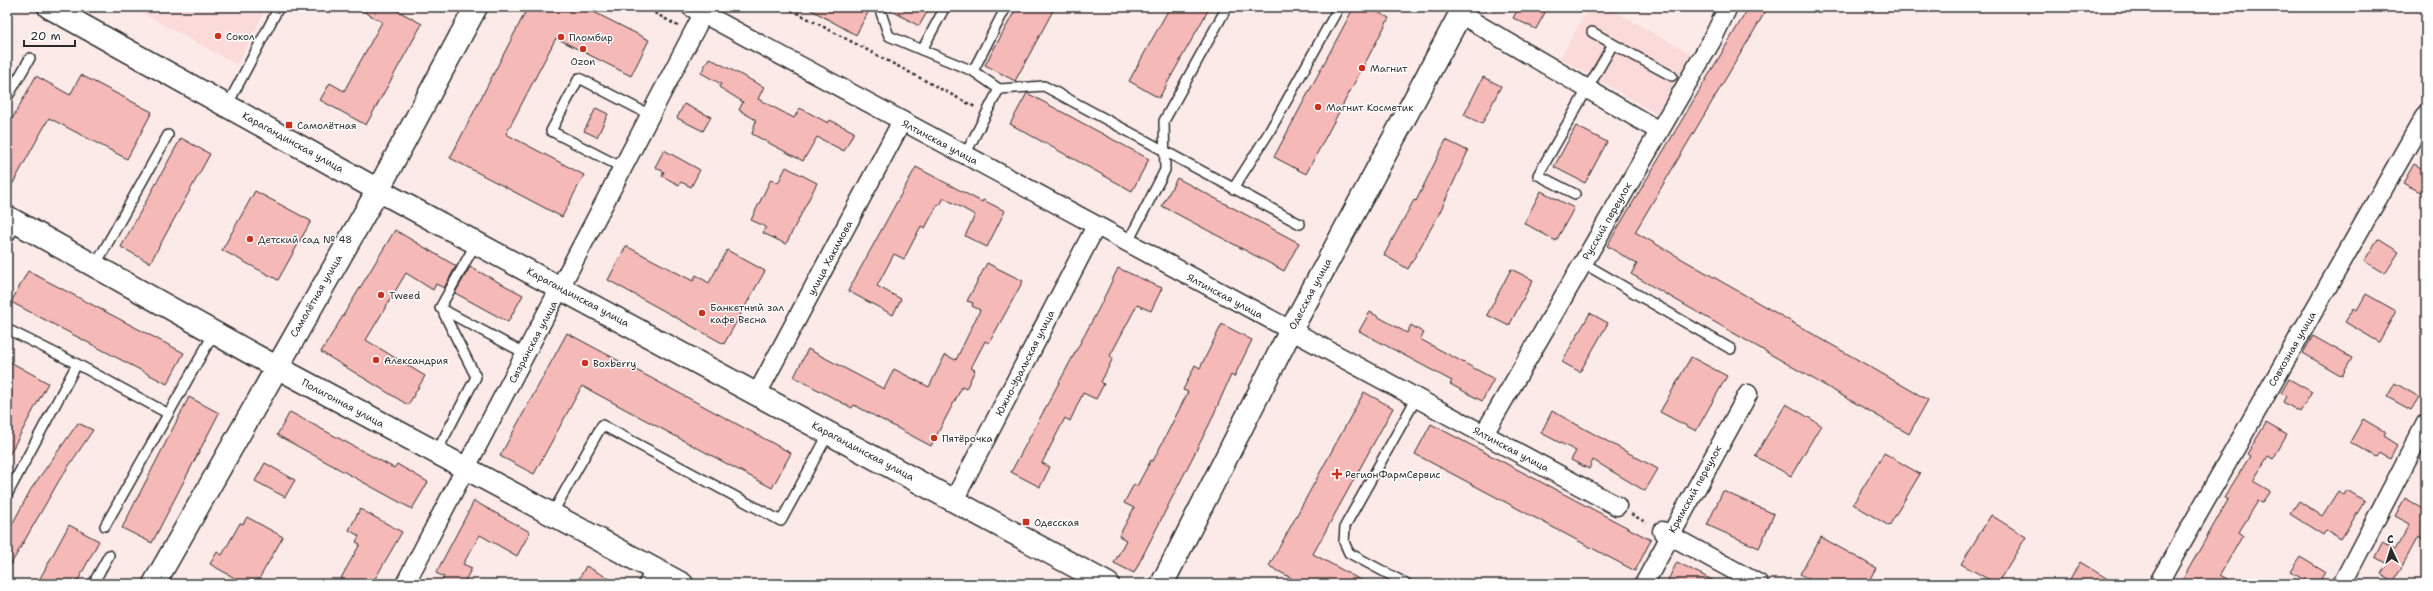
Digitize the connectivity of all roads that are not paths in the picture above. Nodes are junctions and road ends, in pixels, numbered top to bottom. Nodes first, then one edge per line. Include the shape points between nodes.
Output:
1 (49, 7) edge
2 (279, 7) edge
3 (476, 7) edge
4 (879, 7) edge
5 (945, 7) edge
6 (1006, 7) edge
7 (1227, 7) edge
8 (1339, 7) edge
9 (1728, 7) edge
10 (1458, 9) edge
11 (697, 10) edge
12 (1592, 32) dead end
13 (1613, 44) junction
14 (922, 50) junction
15 (30, 58) dead end
16 (973, 71) junction
17 (1672, 76) dead end
18 (1588, 88) junction
19 (999, 89) junction
20 (7, 98) edge
21 (228, 104) junction
22 (650, 115) junction
23 (902, 121) junction
24 (2424, 125) edge
25 (1659, 131) junction
26 (168, 135) dead end
27 (1166, 152) junction
28 (965, 155) junction
29 (623, 168) junction
30 (1233, 189) junction
31 (378, 190) junction
32 (1575, 194) dead end
33 (1300, 224) dead end
34 (10, 226) edge
35 (1096, 226) junction
36 (476, 243) junction
37 (1127, 244) junction
38 (1583, 263) junction
39 (94, 266) junction
40 (561, 288) junction
41 (444, 314) dead end
42 (7, 329) edge
43 (1290, 332) junction
44 (214, 333) junction
45 (1731, 349) dead end
46 (526, 354) junction
47 (77, 364) junction
48 (276, 367) junction
49 (758, 394) junction
50 (1748, 394) dead end
51 (1416, 399) junction
52 (167, 413) junction
53 (2426, 423) edge
54 (829, 432) junction
55 (1484, 434) junction
56 (436, 453) junction
57 (466, 469) junction
58 (7, 495) edge
59 (954, 500) junction
60 (1617, 506) road end
61 (552, 514) junction
62 (105, 526) dead end
63 (1666, 533) junction
64 (109, 555) dead end
65 (651, 577) edge
66 (93, 584) edge
67 (154, 584) edge
68 (405, 584) edge
69 (682, 584) edge
70 (1108, 584) edge
71 (1162, 584) edge
72 (1407, 584) edge
73 (1644, 584) edge
74 (1759, 584) edge
75 (2158, 584) edge
76 (2342, 584) edge

1 - 21 main road, Карагандинская улица
2 - 21 lane
3 - 31 main road, Самолётная улица
4 - 14 lane via 889,36
5 - 14 lane
6 - 16 lane
7 - 27 lane via 1164,121
8 - 30 lane via 1268,134
9 - 25 street, Русский переулок
10 - 18 street
10 - 43 main road, Одесская улица
11 - 22 street, Сызранская улица via 692,34
11 - 23 street, Ялтинская улица
12 - 13 lane
13 - 17 lane
13 - 18 lane
14 - 16 lane
15 - 20 lane
16 - 19 lane
18 - 25 street
18 - 32 lane via 1538,175
19 - 27 lane via 1044,86
19 - 28 lane
21 - 31 main road, Карагандинская улица
22 - 29 street, Сызранская улица
22 - 29 lane via 579,78 550,131
23 - 28 street, Ялтинская улица
23 - 49 street, улица Хакимова
24 - 75 street, Совхозная улица
25 - 38 street, Русский переулок
26 - 39 lane
27 - 30 lane
27 - 37 lane via 1165,170
28 - 35 street, Ялтинская улица
29 - 40 street, Сызранская улица
30 - 33 lane
31 - 36 main road, Карагандинская улица
31 - 48 main road, Самолётная улица
34 - 39 main road, Полигонная улица
35 - 37 street, Ялтинская улица
35 - 59 street, Южно-Уральская улица
36 - 40 main road, Карагандинская улица
36 - 46 lane via 440,308
37 - 43 street, Ялтинская улица
38 - 45 lane
38 - 55 street, Русский переулок
39 - 44 main road, Полигонная улица
40 - 46 street, Сызранская улица
40 - 49 main road, Карагандинская улица
41 - 56 lane via 476,377
42 - 47 lane
43 - 51 street, Ялтинская улица
43 - 71 main road, Одесская улица
44 - 48 main road, Полигонная улица
44 - 52 lane
46 - 57 street, Сызранская улица
47 - 52 lane
47 - 58 lane
48 - 56 main road, Полигонная улица
48 - 67 main road, Самолётная улица
49 - 54 main road, Карагандинская улица
50 - 63 street, Крымский переулок
51 - 55 street, Ялтинская улица
51 - 72 lane via 1345,526 1344,542 1349,553
52 - 62 lane
53 - 76 street
54 - 59 main road, Карагандинская улица
54 - 61 lane via 781,521 602,425
55 - 60 street, Ялтинская улица
56 - 57 main road, Полигонная улица
57 - 61 main road, Полигонная улица
57 - 68 street, Сызранская улица
59 - 70 main road, Карагандинская улица
61 - 65 main road, Полигонная улица
63 - 73 street, Крымский переулок
63 - 74 street
64 - 66 lane
65 - 69 main road, Полигонная улица

